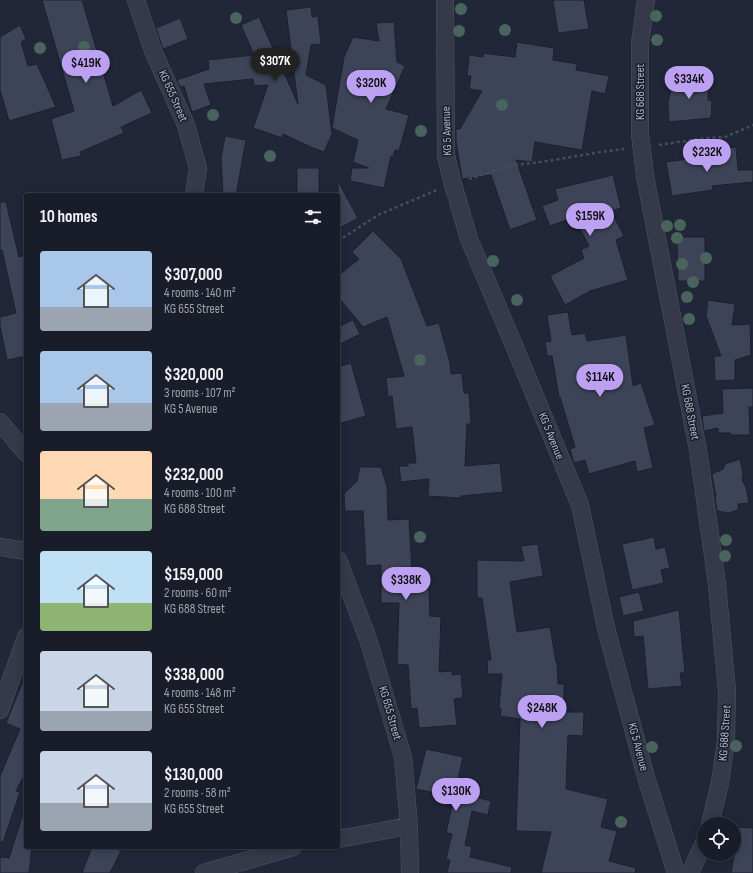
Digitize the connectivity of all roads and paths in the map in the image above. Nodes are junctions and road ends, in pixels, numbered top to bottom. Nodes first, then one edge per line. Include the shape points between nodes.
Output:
1 (136, 0) edge
2 (445, 0) edge
3 (646, 0) edge
4 (753, 125) edge
5 (641, 147) junction
6 (452, 184) junction
7 (194, 193) edge
8 (340, 240) edge
9 (0, 422) edge
10 (24, 451) edge
11 (0, 547) edge
12 (24, 551) edge
13 (340, 565) edge
14 (24, 643) edge
15 (0, 710) edge
16 (712, 817) edge
17 (410, 826) junction
18 (340, 839) edge
19 (286, 849) edge
20 (697, 858) edge
21 (204, 873) edge
22 (410, 873) edge
23 (676, 873) edge
24 (690, 873) edge

1 - 7 street, KG 655 Street via 154,53 186,125 198,168
2 - 6 street, KG 5 Avenue via 446,156
3 - 5 street, KG 688 Street via 640,43
4 - 5 path via 725,137
5 - 6 path via 513,165
5 - 16 street, KG 688 Street via 698,450 717,584 727,712 720,783
6 - 8 path via 378,215
6 - 23 street, KG 5 Avenue via 470,239 580,505 606,628 646,777
9 - 10 street
11 - 12 street
13 - 17 street, KG 655 Street via 368,639 403,757
14 - 15 street
17 - 18 street
17 - 22 street, KG 655 Street
19 - 21 street
20 - 24 street

